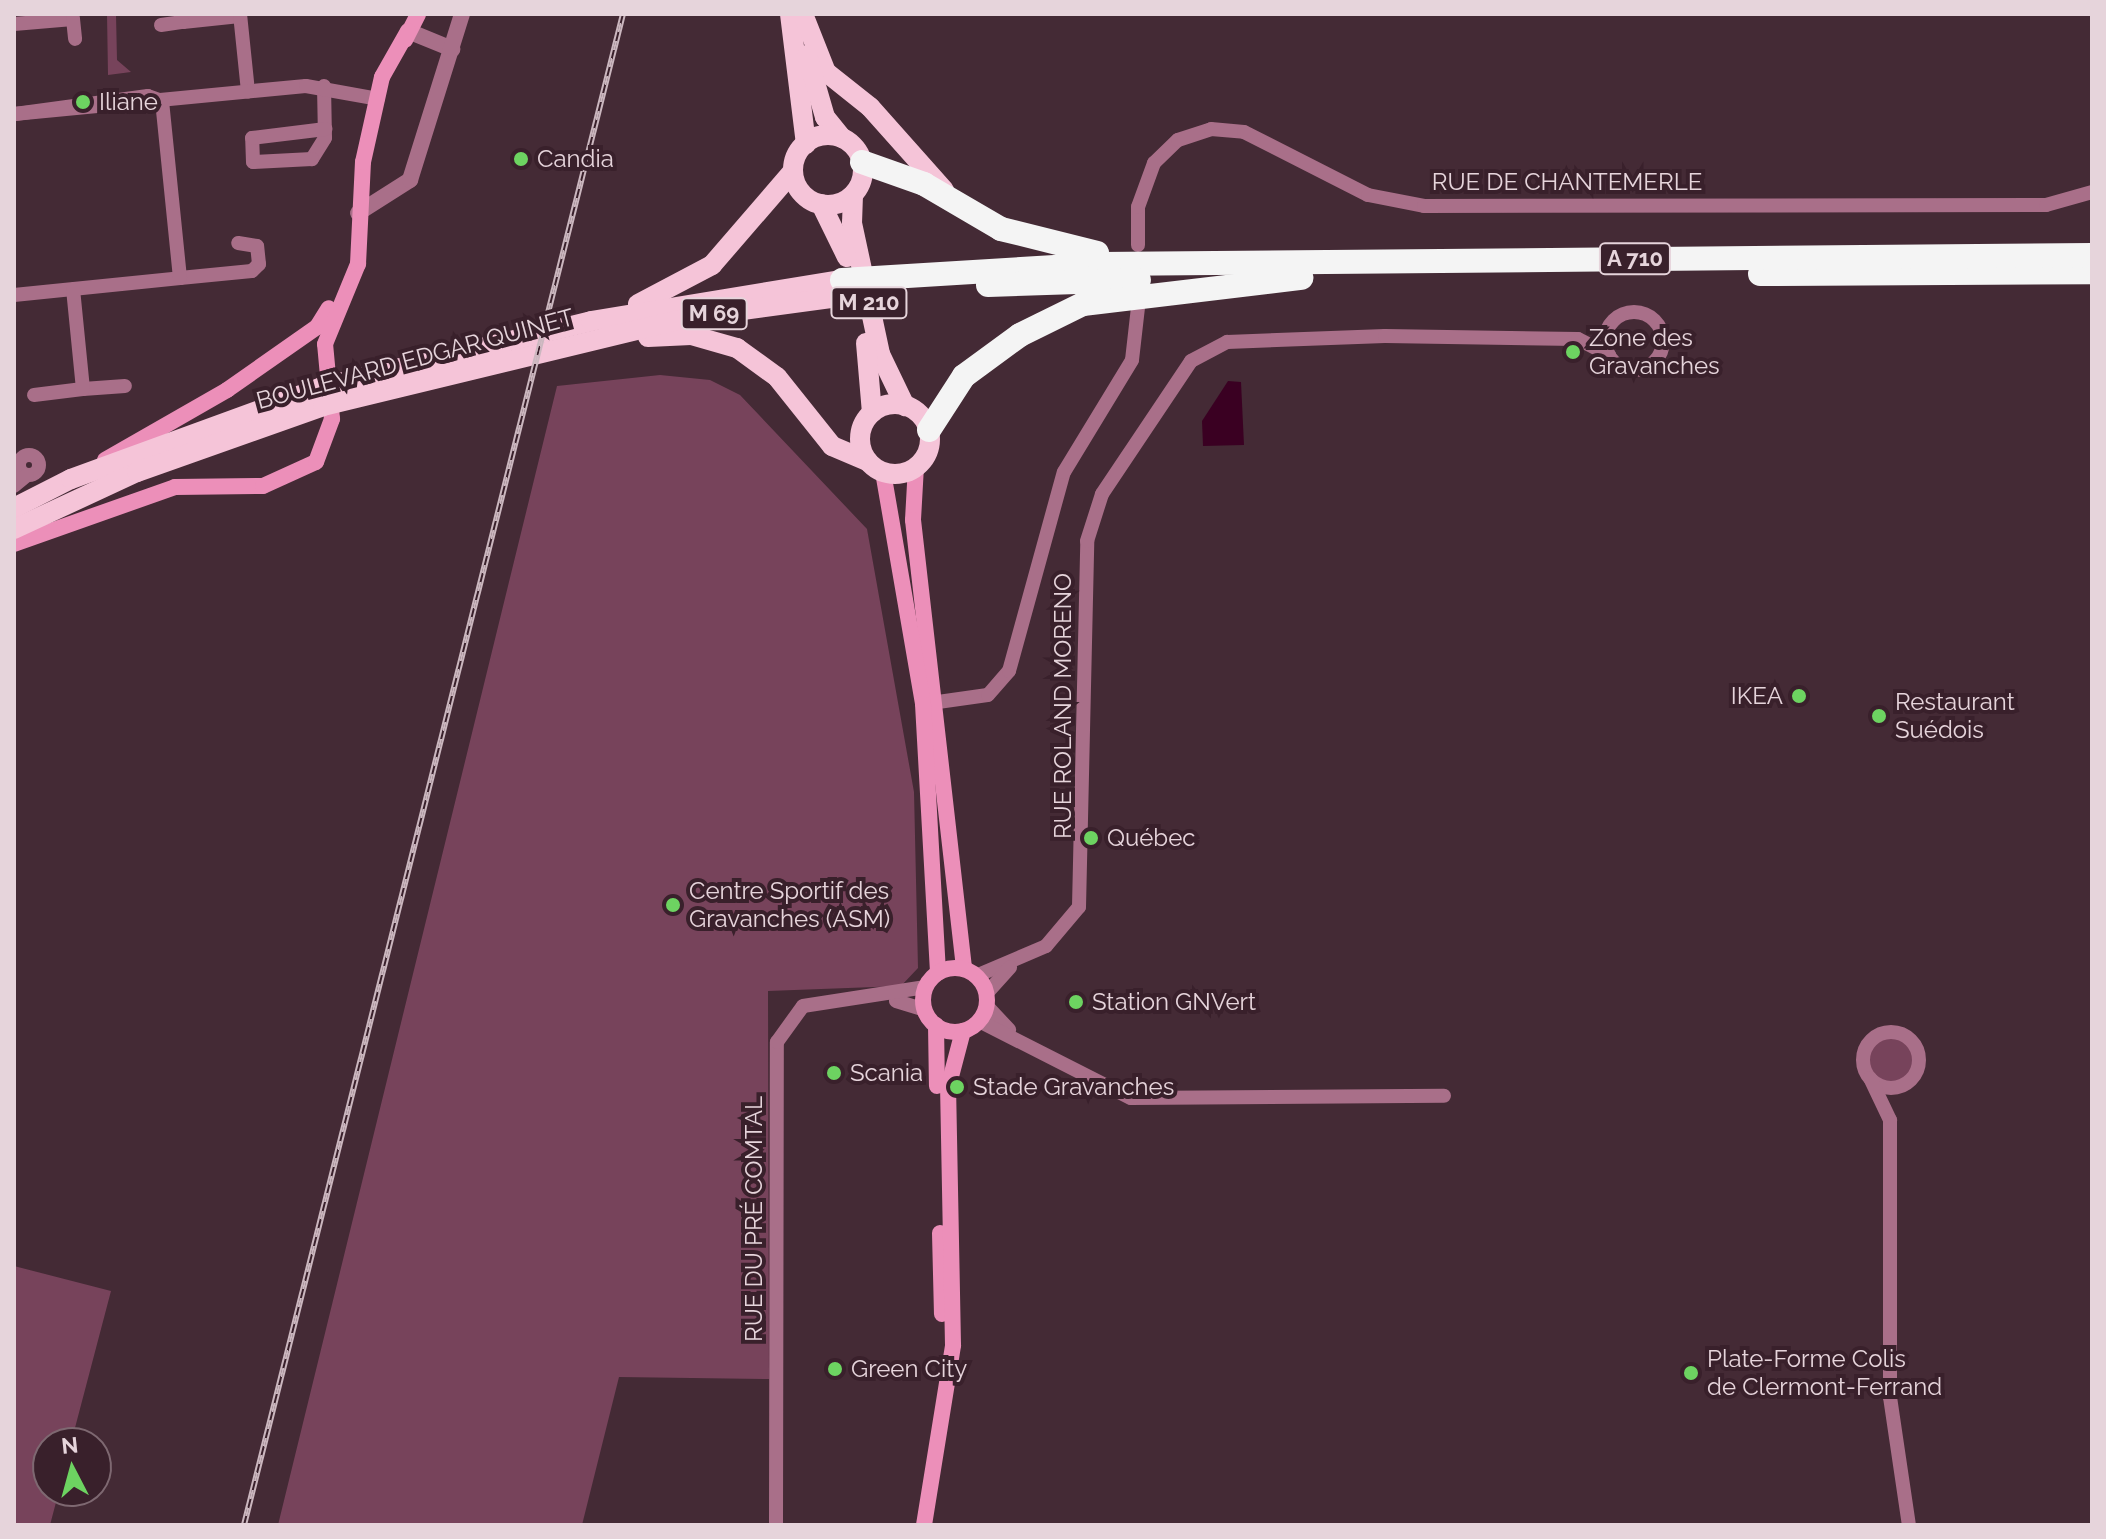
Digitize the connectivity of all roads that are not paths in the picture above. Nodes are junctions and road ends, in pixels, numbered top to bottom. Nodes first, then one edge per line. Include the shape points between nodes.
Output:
1 (418, 14) edge
2 (462, 14) edge
3 (790, 14) edge
4 (800, 14) edge
5 (240, 15) edge
6 (182, 18) edge
7 (14, 24) edge
8 (161, 25) dead end
9 (408, 31) junction
10 (75, 39) dead end
11 (452, 49) junction
12 (324, 86) junction
13 (248, 92) junction
14 (378, 99) junction
15 (162, 101) junction
16 (14, 110) edge
17 (325, 129) junction
18 (842, 138) junction
19 (806, 144) junction
20 (862, 162) junction
21 (793, 171) junction
22 (2092, 192) edge
23 (853, 195) junction
24 (821, 204) junction
25 (964, 210) junction
26 (358, 213) junction
27 (238, 243) dead end
28 (357, 244) junction
29 (1138, 245) dead end
30 (2092, 255) edge
31 (1179, 263) junction
32 (2092, 272) edge
33 (180, 278) junction
34 (1301, 278) junction
35 (875, 285) junction
36 (844, 288) junction
37 (73, 289) junction
38 (14, 295) edge
39 (1138, 307) dead end
40 (591, 321) junction
41 (1609, 326) junction
42 (1538, 337) junction
43 (584, 341) junction
44 (502, 351) junction
45 (1609, 355) junction
46 (125, 386) dead end
47 (83, 389) junction
48 (34, 395) dead end
49 (321, 397) junction
50 (905, 406) junction
51 (872, 413) junction
52 (929, 430) junction
53 (875, 466) junction
54 (916, 466) junction
55 (27, 475) dead end
56 (71, 479) junction
57 (14, 486) edge
58 (14, 508) edge
59 (14, 529) edge
60 (14, 544) edge
61 (938, 702) junction
62 (1010, 967) junction
63 (938, 973) junction
64 (970, 973) junction
65 (926, 987) junction
66 (884, 999) junction
67 (984, 1007) junction
68 (925, 1010) junction
69 (936, 1025) junction
70 (963, 1031) junction
71 (1870, 1078) junction
72 (1903, 1086) junction
73 (1444, 1096) dead end
74 (1890, 1120) junction
75 (944, 1404) junction
76 (776, 1525) edge
77 (924, 1525) edge
78 (1909, 1525) edge

1 - 9 main road
2 - 11 street
3 - 19 main road
4 - 18 main road via 825,117
4 - 25 main road via 826,72 870,107
5 - 6 street
5 - 13 street
6 - 8 street
7 - 10 street via 73,19
9 - 11 street
9 - 14 main road
11 - 26 street via 410,180
12 - 13 street
12 - 14 street
12 - 17 street
13 - 15 street
14 - 26 main road
15 - 16 street
15 - 33 street
17 - 17 street via 312,159 253,162 252,138
18 - 19 main road
18 - 20 main road
19 - 21 main road
20 - 23 main road
20 - 25 highway via 914,179
21 - 24 main road via 801,193
21 - 40 main road via 699,275
22 - 29 street, RUE DE CHANTEMERLE via 2046,205 1424,206 1368,195 1244,132 1211,129 1178,140 1154,163 1141,192
23 - 24 main road
23 - 50 main road, M 210 via 852,223 880,354
24 - 51 main road, M 210 via 843,242 869,355
25 - 31 highway via 1034,241
26 - 28 main road
27 - 33 street via 257,246 259,264 252,271
28 - 56 main road via 317,327 192,413
28 - 60 main road via 358,264 325,344 331,428 308,470 263,486 175,487
30 - 31 highway, A 710
31 - 35 highway, A 710
32 - 34 highway, A 710
33 - 37 street
34 - 35 highway, A 710
34 - 52 highway via 1083,304 1020,335 964,376
35 - 36 highway, A 710
36 - 40 main road, M 69
36 - 43 main road, BOULEVARD EDGAR QUINET / M 69
37 - 38 street
37 - 47 street
39 - 61 street via 1132,360 1064,472 1009,671 988,695
40 - 44 main road, BOULEVARD EDGAR QUINET / M 69
41 - 42 street
41 - 45 street
41 - 45 street via 1629,312 1646,314 1663,341 1658,357 1638,370
42 - 45 street via 1586,340
42 - 62 street, RUE ROLAND MORENO via 1242,340 1191,361 1111,479 1093,519 1082,587 1083,893 1058,937
43 - 44 main road, BOULEVARD EDGAR QUINET / M 69
43 - 53 main road via 691,335 737,348 777,377 832,446
44 - 49 main road, BOULEVARD EDGAR QUINET / M 69
46 - 47 street
47 - 48 street
49 - 56 main road, BOULEVARD EDGAR QUINET / M 69
49 - 59 main road, BOULEVARD EDGAR QUINET / M 69
50 - 51 main road
50 - 52 main road
51 - 53 main road via 860,441
52 - 54 main road via 928,450
53 - 54 main road
53 - 63 main road via 923,704
54 - 61 main road via 913,520
55 - 57 street
56 - 58 main road, BOULEVARD EDGAR QUINET / M 69
61 - 64 main road via 956,955
62 - 64 street
62 - 67 street
63 - 64 main road
63 - 65 main road
64 - 67 main road
65 - 66 street, RUE DU PRÉ COMTAL
65 - 68 main road
66 - 68 street, RUE DU PRÉ COMTAL
66 - 76 street, RUE DU PRÉ COMTAL via 803,1006 777,1042
67 - 70 main road
67 - 73 street via 1016,1036 1131,1098
68 - 69 main road
69 - 70 main road
69 - 75 main road
70 - 75 main road via 948,1088 953,1345
71 - 72 street via 1885,1088
71 - 72 street via 1863,1061 1870,1043 1900,1034 1919,1058
71 - 74 street
72 - 74 street
74 - 78 street via 1890,1397
75 - 77 main road

